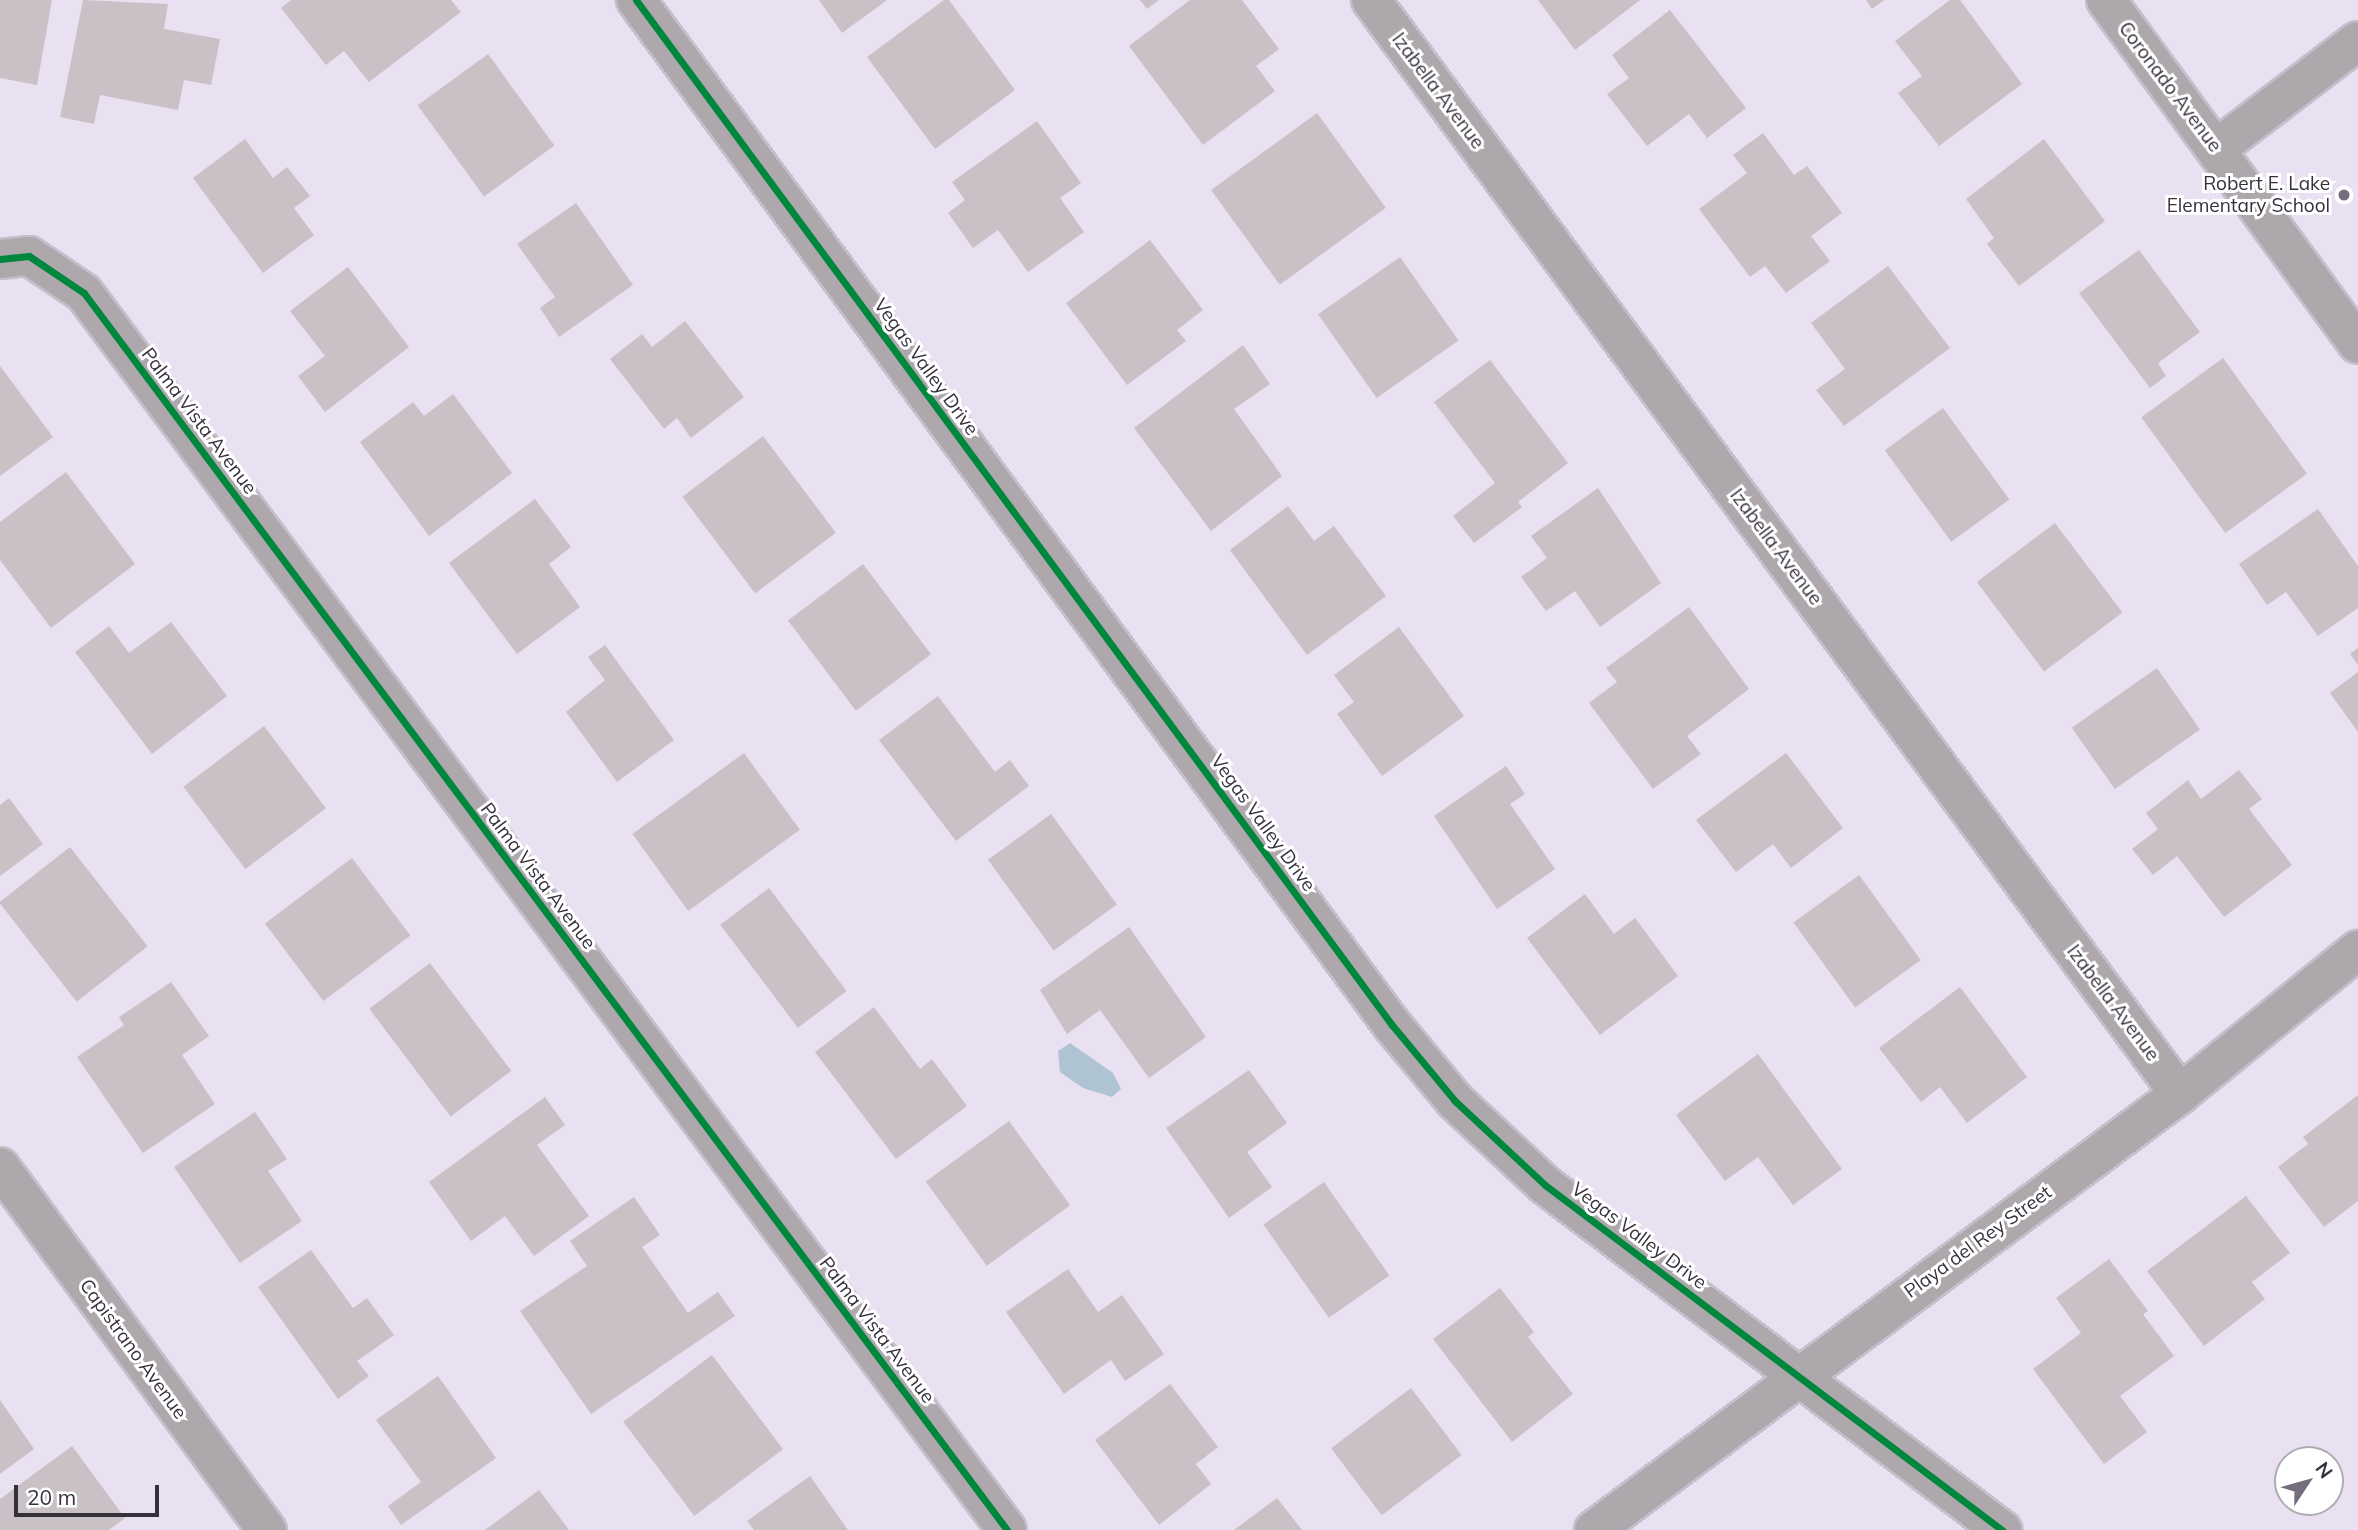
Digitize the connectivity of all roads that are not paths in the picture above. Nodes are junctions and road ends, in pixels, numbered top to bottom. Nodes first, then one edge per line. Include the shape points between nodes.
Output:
1 (636, 0) edge
2 (1371, 0) edge
3 (2106, 0) edge
4 (2358, 41) edge
5 (2216, 149) junction
6 (14, 258) edge
7 (2358, 344) edge
8 (2358, 950) edge
9 (2180, 1094) junction
10 (0, 1167) edge
11 (1797, 1376) junction
12 (267, 1530) edge
13 (1007, 1530) edge
14 (1594, 1530) edge
15 (2002, 1530) edge

1 - 11 street, Vegas Valley Drive via 1384,1014 1455,1101 1545,1185
2 - 9 street, Izabella Avenue
3 - 5 street, Coronado Avenue
4 - 5 street
5 - 7 street, Coronado Avenue
6 - 13 street, Palma Vista Avenue via 83,293
8 - 9 street, Playa del Rey Street
9 - 11 street, Playa del Rey Street
10 - 12 street, Capistrano Avenue
11 - 14 street, Playa del Rey Street
11 - 15 street, Vegas Valley Drive

